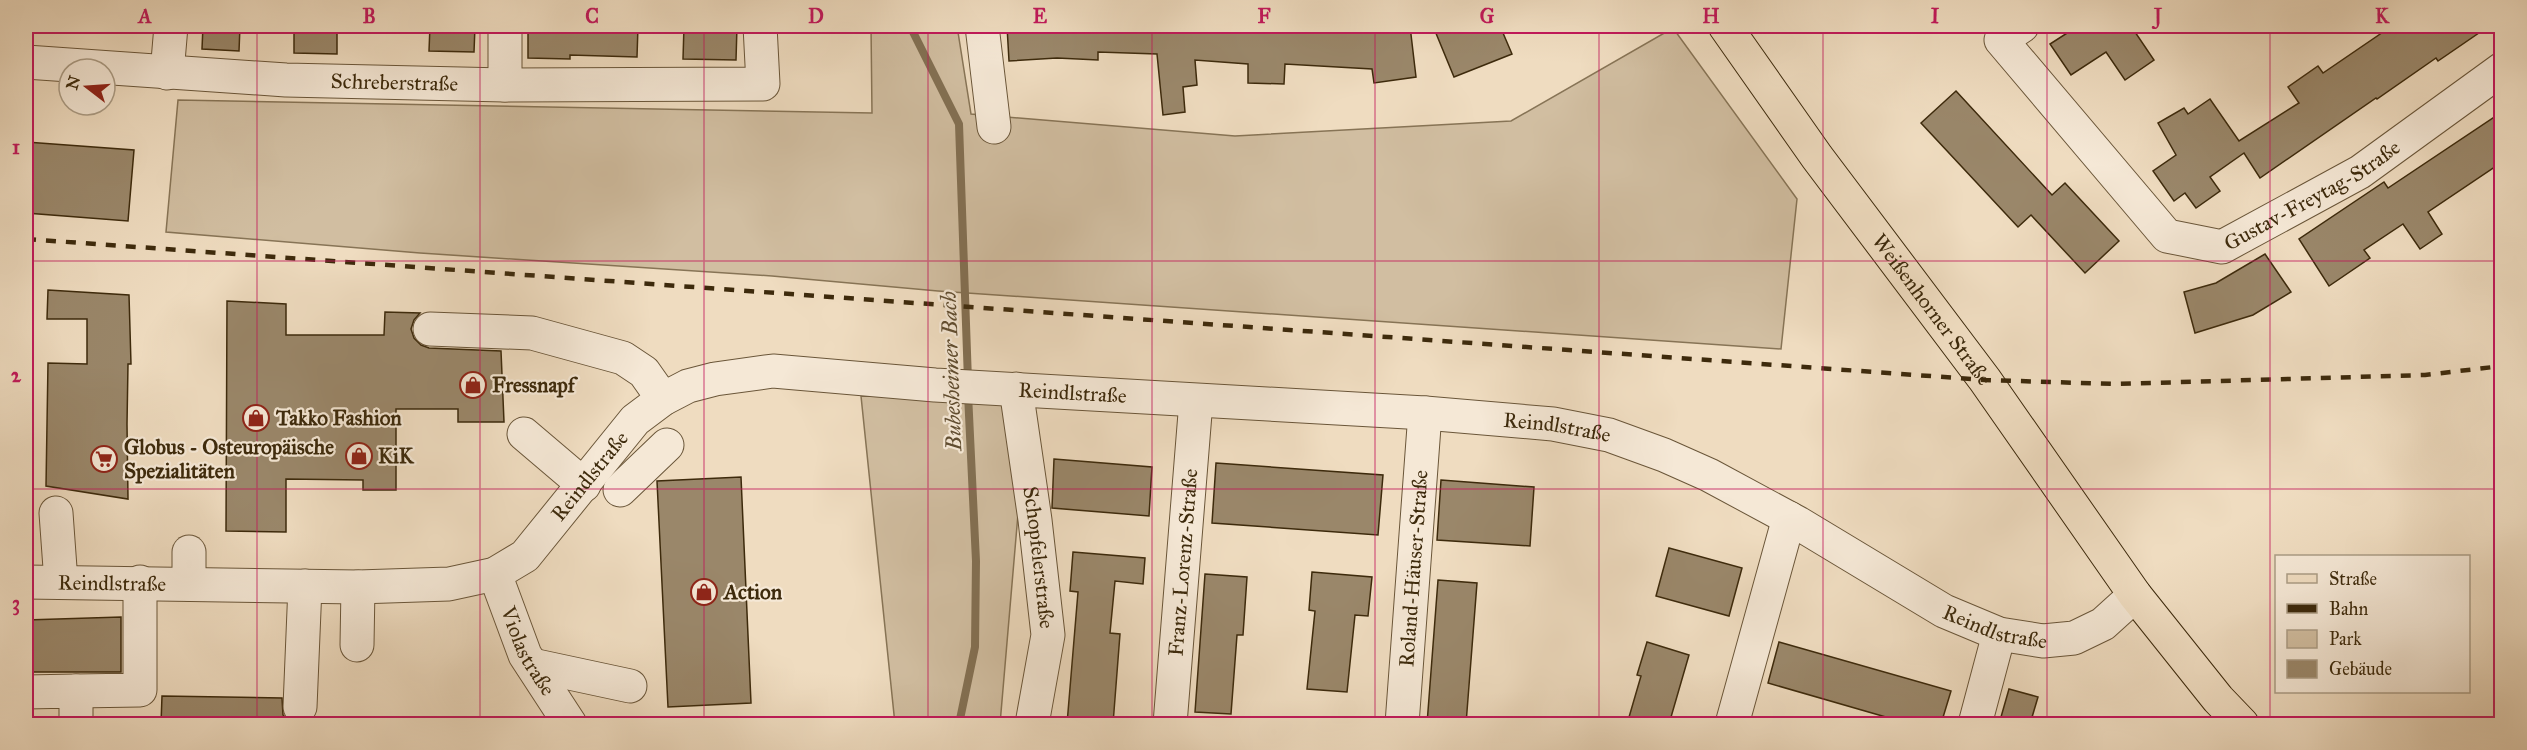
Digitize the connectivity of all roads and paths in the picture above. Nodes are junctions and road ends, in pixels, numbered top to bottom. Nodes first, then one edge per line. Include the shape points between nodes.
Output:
1 (171, 26) edge
2 (505, 26) edge
3 (760, 26) edge
4 (982, 26) edge
5 (1725, 26) edge
6 (2022, 26) edge
7 (26, 62) edge
8 (2502, 69) edge
9 (167, 73) junction
10 (505, 85) junction
11 (994, 127) dead end
12 (430, 329) dead end
13 (1005, 388) junction
14 (663, 399) junction
15 (1196, 401) junction
16 (1425, 413) junction
17 (524, 434) dead end
18 (667, 445) dead end
19 (590, 476) junction
20 (56, 513) dead end
21 (1789, 518) junction
22 (189, 552) dead end
23 (495, 574) junction
24 (26, 582) edge
25 (60, 582) junction
26 (140, 582) junction
27 (189, 584) junction
28 (304, 586) junction
29 (358, 586) junction
30 (2135, 595) junction
31 (1999, 634) junction
32 (357, 645) dead end
33 (532, 665) junction
34 (630, 686) dead end
35 (76, 691) junction
36 (26, 692) edge
37 (300, 707) dead end
38 (2238, 723) edge
39 (76, 724) edge
40 (570, 724) edge
41 (1032, 724) edge
42 (1170, 724) edge
43 (1402, 724) edge
44 (1732, 724) edge
45 (1975, 724) edge

1 - 9 street
2 - 10 street
3 - 10 street, Schreberstraße via 763,84
4 - 11 street
5 - 30 main road, Weißenhorner Straße via 1985,380
6 - 8 street, Gustav-Freytag-Straße via 2001,40 2167,236 2222,247 2360,172
7 - 9 street, Schreberstraße
9 - 10 street, Schreberstraße
12 - 14 street via 532,333 622,358 644,372
13 - 14 street, Reindlstraße via 772,371 715,379 688,386
13 - 15 street, Reindlstraße
13 - 41 street, Schopfelerstraße via 1048,635
14 - 19 street, Reindlstraße via 635,420
15 - 16 street, Reindlstraße
15 - 42 street, Franz-Lorenz-Straße
16 - 21 street, Reindlstraße via 1533,421 1609,435 1664,454
16 - 43 street, Roland-Häuser-Straße
17 - 19 street
18 - 19 street via 621,498
19 - 23 street, Reindlstraße via 525,556
20 - 25 street
21 - 31 street, Reindlstraße via 1944,611
21 - 44 street
22 - 27 street
23 - 29 street, Reindlstraße via 449,584
23 - 33 street, Violastraße
24 - 25 street, Reindlstraße
25 - 26 street, Reindlstraße
26 - 27 street, Reindlstraße
26 - 35 street via 140,690
27 - 28 street, Reindlstraße
28 - 29 street, Reindlstraße
28 - 37 street
29 - 32 street
30 - 31 street, Reindlstraße via 2103,624 2074,638 2043,641
30 - 38 main road, Weißenhorner Straße
31 - 45 street
33 - 34 street
33 - 40 street, Violastraße
35 - 36 street
35 - 39 street

